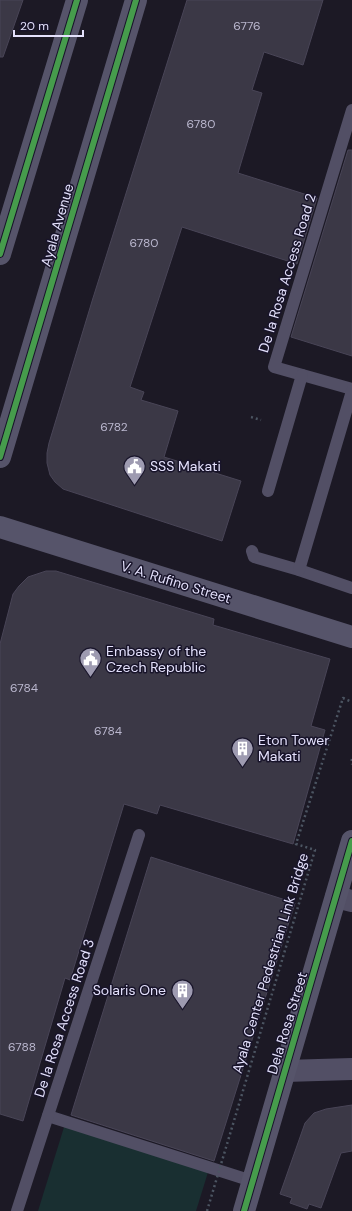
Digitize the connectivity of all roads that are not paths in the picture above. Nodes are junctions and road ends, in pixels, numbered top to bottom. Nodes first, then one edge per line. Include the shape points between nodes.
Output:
1 (77, 0) edge
2 (136, 0) edge
3 (352, 110) edge
4 (0, 254) edge
5 (302, 375) junction
6 (352, 390) edge
7 (0, 457) edge
8 (268, 491) dead end
9 (0, 527) edge
10 (252, 551) dead end
11 (299, 570) junction
12 (352, 588) edge
13 (352, 637) edge
14 (139, 835) dead end
15 (352, 841) edge
16 (344, 899) edge
17 (352, 1069) edge
18 (285, 1071) junction
19 (48, 1116) junction
20 (252, 1181) junction
21 (17, 1211) edge
22 (244, 1211) edge

1 - 4 street
2 - 7 street, Ayala Avenue
3 - 5 lane, De la Rosa Access Road 2 via 274,367
5 - 6 lane, De la Rosa Access Road 2
5 - 8 lane
6 - 11 lane
9 - 13 street, V. A. Rufino Street
10 - 11 lane via 254,557
11 - 12 lane
14 - 19 lane, De la Rosa Access Road 3
15 - 16 street, Dela Rosa Street
16 - 18 street, Dela Rosa Street
17 - 18 street
18 - 20 street, Dela Rosa Street
19 - 20 lane
19 - 21 lane, De la Rosa Access Road 3
20 - 22 street, Dela Rosa Street

